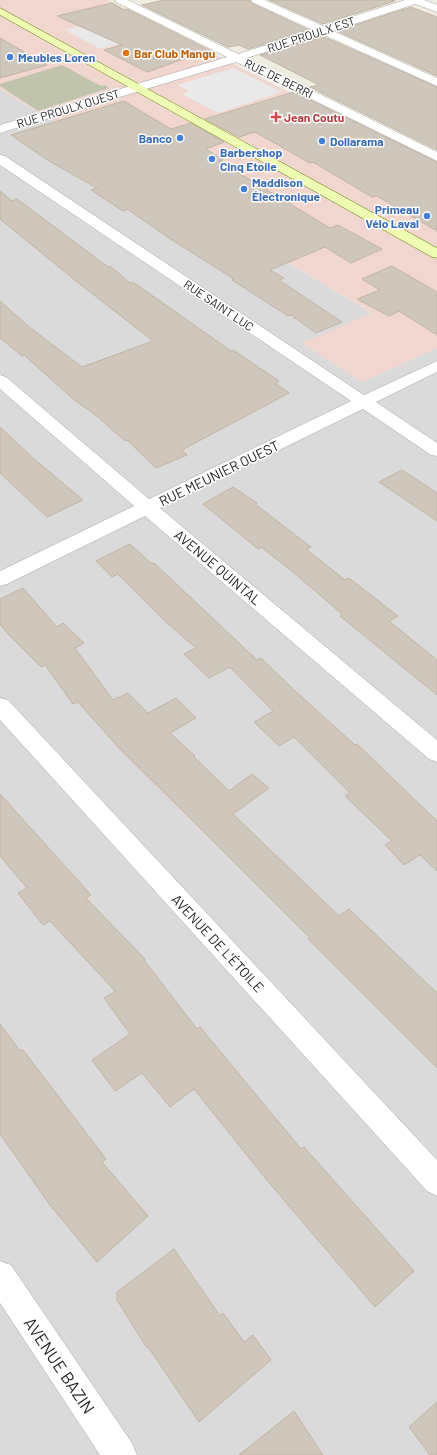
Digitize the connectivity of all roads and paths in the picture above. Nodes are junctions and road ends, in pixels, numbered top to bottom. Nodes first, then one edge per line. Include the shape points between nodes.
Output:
1 (120, 0) edge
2 (256, 0) edge
3 (415, 0) edge
4 (437, 9) edge
5 (0, 11) edge
6 (322, 30) junction
7 (237, 58) junction
8 (437, 82) edge
9 (136, 88) junction
10 (0, 129) edge
11 (437, 157) edge
12 (0, 158) edge
13 (437, 254) edge
14 (437, 366) edge
15 (0, 380) edge
16 (364, 402) junction
17 (437, 451) edge
18 (148, 507) junction
19 (0, 579) edge
20 (0, 706) edge
21 (437, 753) edge
22 (437, 1181) edge
23 (0, 1276) edge
24 (120, 1455) edge

1 - 7 street, RUE DE BERRI
2 - 6 street
3 - 4 street
3 - 6 street, RUE PROULX EST
5 - 9 main road
6 - 7 street, RUE PROULX EST
6 - 8 street
7 - 9 street, RUE PROULX EST
7 - 11 street, RUE DE BERRI
9 - 10 street, RUE PROULX OUEST
9 - 13 main road
12 - 16 street, RUE SAINT LUC
14 - 16 street, RUE MEUNIER OUEST
15 - 18 street, AVENUE QUINTAL
16 - 17 street, RUE SAINT LUC
16 - 18 street, RUE MEUNIER OUEST
18 - 19 street, RUE MEUNIER OUEST
18 - 21 street, AVENUE QUINTAL
20 - 22 street, AVENUE DE L'ÉTOILE
23 - 24 street, AVENUE BAZIN

